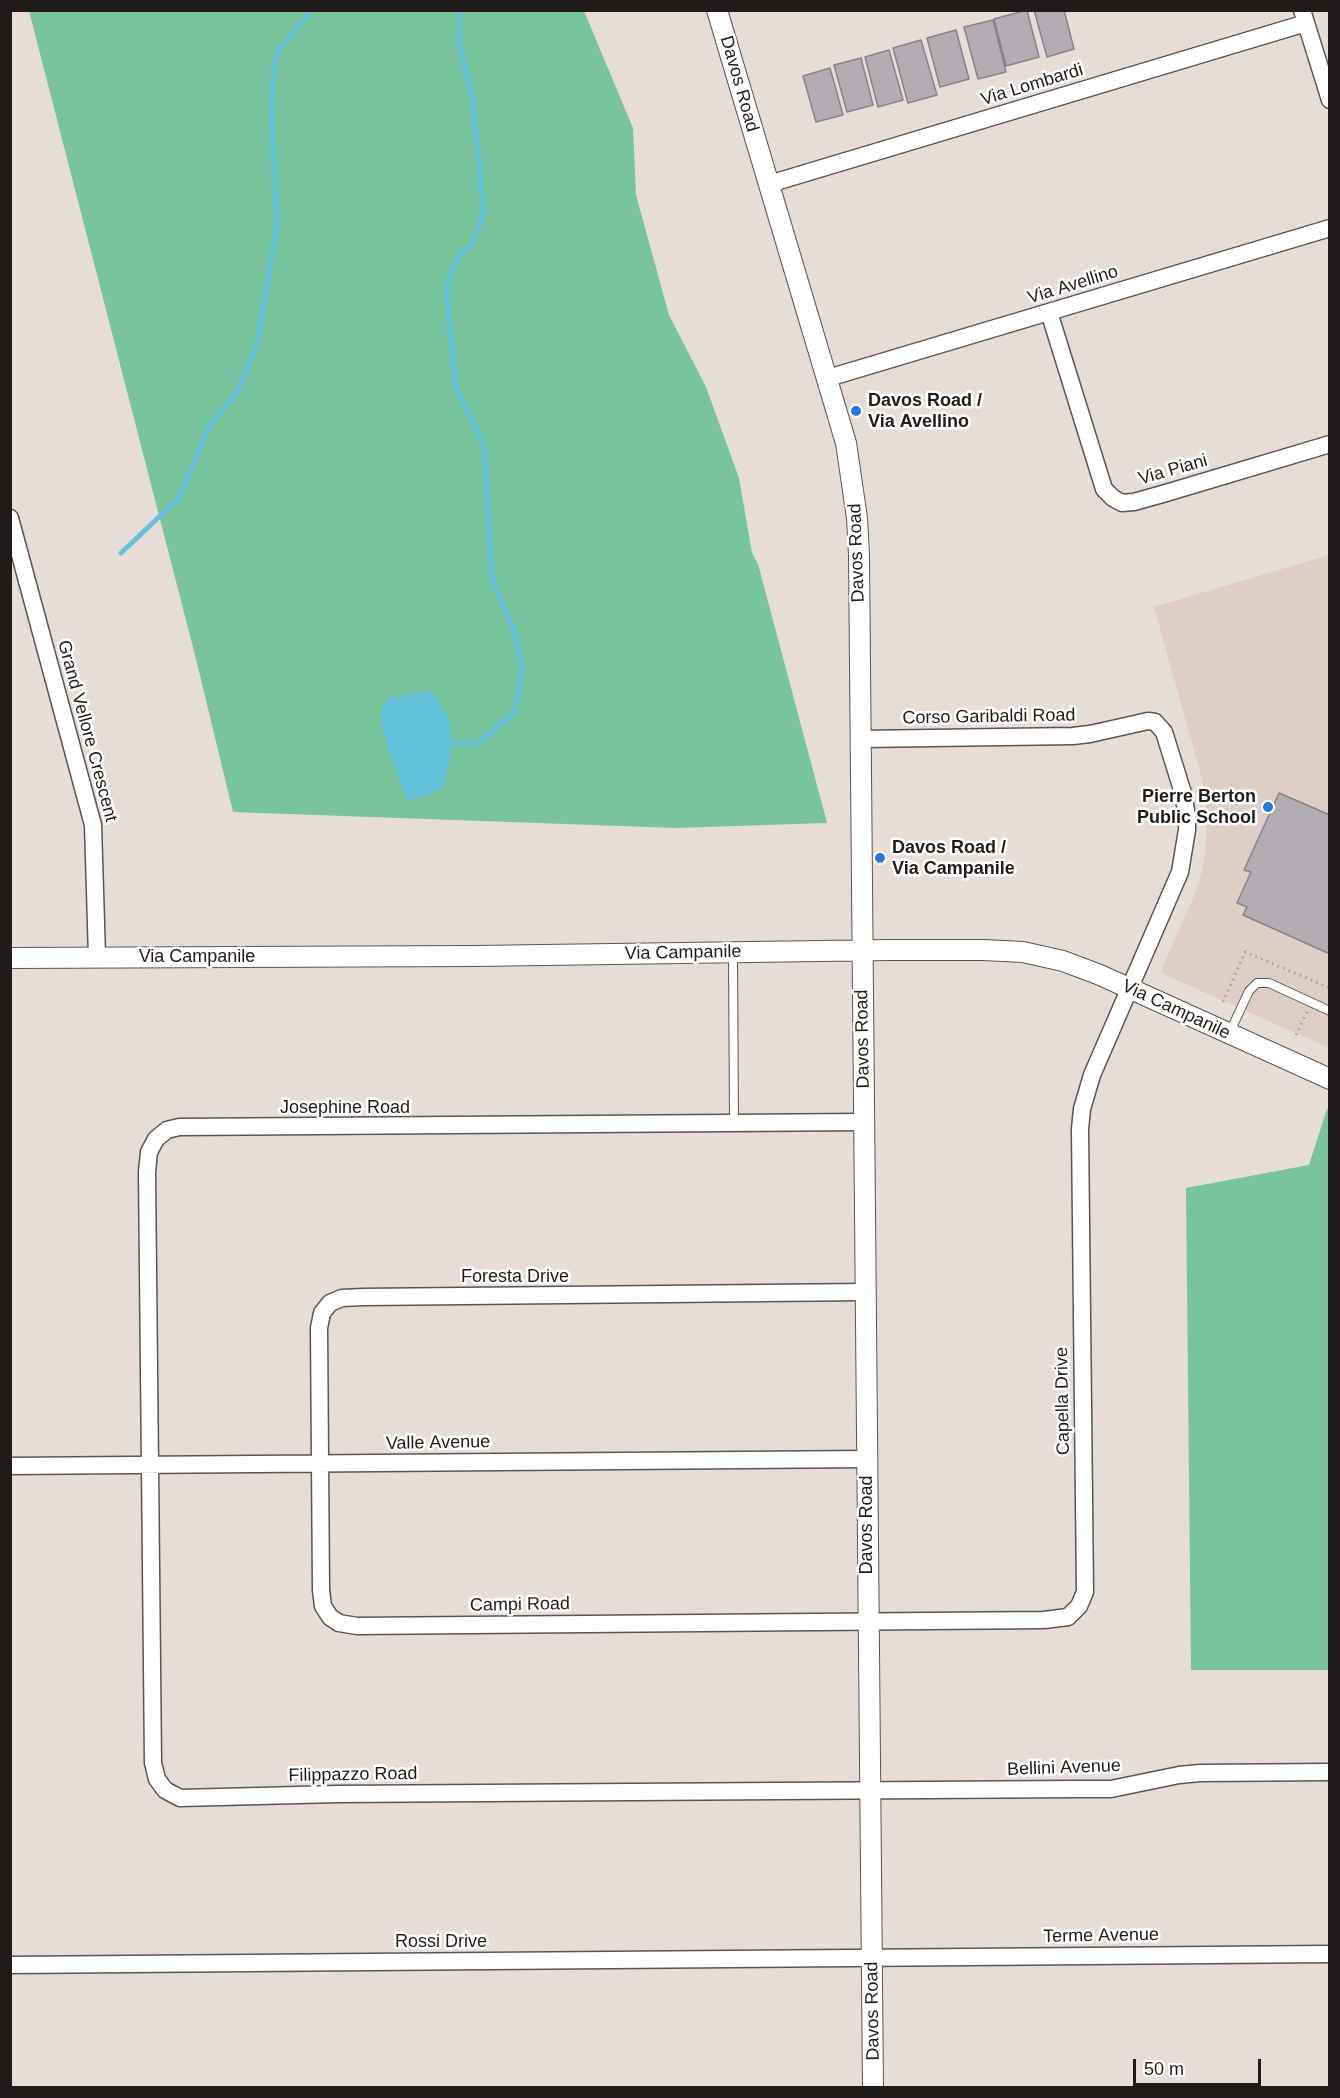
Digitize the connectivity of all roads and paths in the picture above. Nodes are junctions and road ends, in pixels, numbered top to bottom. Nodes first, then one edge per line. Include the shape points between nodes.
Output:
1 (717, 10) edge
2 (1304, 17) edge
3 (1329, 100) edge
4 (769, 184) junction
5 (1329, 228) edge
6 (1049, 312) junction
7 (828, 378) junction
8 (1329, 444) edge
9 (10, 518) edge
10 (861, 739) junction
11 (1203, 794) dead end
12 (1239, 795) dead end
13 (862, 951) junction
14 (733, 952) junction
15 (97, 957) junction
16 (10, 958) edge
17 (1329, 988) edge
18 (1129, 989) junction
19 (1223, 1002) dead end
20 (1308, 1011) dead end
21 (1329, 1011) edge
22 (1228, 1035) junction
23 (1296, 1035) dead end
24 (1329, 1079) edge
25 (865, 1122) junction
26 (734, 1123) junction
27 (866, 1292) junction
28 (867, 1459) junction
29 (319, 1464) junction
30 (150, 1465) junction
31 (10, 1466) edge
32 (868, 1621) junction
33 (1329, 1772) edge
34 (871, 1792) junction
35 (1329, 1953) edge
36 (872, 1958) junction
37 (10, 1965) edge
38 (873, 2088) edge

1 - 4 street, Davos Road
2 - 3 street
2 - 4 street, Via Lombardi
4 - 7 street, Davos Road
5 - 6 street, Via Avellino
6 - 7 street, Via Avellino
6 - 8 street, Via Piani via 1104,489 1122,503
7 - 10 street, Davos Road via 855,493
9 - 15 street, Grand Vellore Crescent via 93,825
10 - 13 street, Davos Road
10 - 18 street, Corso Garibaldi Road via 1073,736 1148,721 1160,726 1183,793 1186,843 1180,872
11 - 12 path
13 - 14 street, Via Campanile
13 - 18 street, Via Campanile via 1023,952 1063,961
13 - 25 street, Davos Road
14 - 15 street, Via Campanile
14 - 26 lane
15 - 16 street, Via Campanile
17 - 19 path via 1245,952
18 - 22 street, Via Campanile
18 - 32 street, Capella Drive via 1092,1075 1080,1129 1085,1592 1080,1606 1068,1617 1044,1620
20 - 23 path
21 - 22 lane via 1269,983 1257,983 1249,991
22 - 24 street, Via Campanile
25 - 26 street, Josephine Road
25 - 27 street, Davos Road
26 - 30 street, Josephine Road via 167,1130 149,1152 147,1172
27 - 28 street, Davos Road
27 - 29 street, Foresta Drive via 342,1298 322,1312 319,1328
28 - 29 street, Valle Avenue
28 - 32 street, Davos Road
29 - 30 street, Valle Avenue
29 - 32 street, Campi Road via 323,1606 339,1623 357,1626
30 - 31 street, Valle Avenue
30 - 34 street, Filippazzo Road via 153,1763 165,1790 180,1797
32 - 34 street, Davos Road
33 - 34 street, Bellini Avenue via 1200,1773 1111,1789
34 - 36 street, Davos Road
35 - 36 street, Terme Avenue
36 - 37 street, Rossi Drive
36 - 38 street, Davos Road

